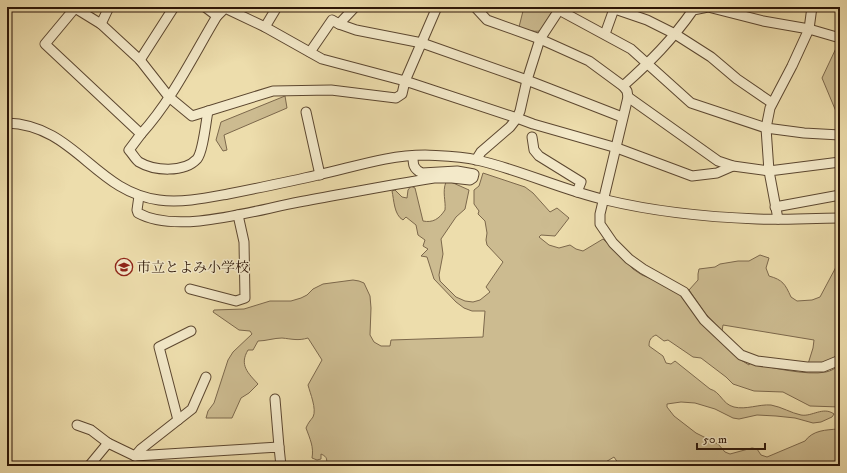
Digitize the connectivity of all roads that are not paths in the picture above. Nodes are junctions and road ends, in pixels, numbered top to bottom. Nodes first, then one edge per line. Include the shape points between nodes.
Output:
1 (110, 7) edge
2 (174, 7) edge
3 (205, 7) edge
4 (225, 7) edge
5 (276, 7) edge
6 (354, 7) edge
7 (437, 7) edge
8 (475, 7) edge
9 (812, 7) edge
10 (74, 8) edge
11 (560, 8) edge
12 (612, 8) edge
13 (217, 16) junction
14 (101, 24) junction
15 (339, 24) junction
16 (265, 27) junction
17 (808, 29) junction
18 (605, 34) junction
19 (675, 34) junction
20 (840, 38) edge
21 (540, 39) junction
22 (422, 43) junction
23 (310, 52) junction
24 (140, 60) junction
25 (648, 64) junction
26 (527, 80) junction
27 (405, 81) junction
28 (623, 86) junction
29 (169, 97) junction
30 (628, 98) junction
31 (772, 103) junction
32 (208, 111) junction
33 (306, 112) dead end
34 (622, 117) junction
35 (517, 118) junction
36 (7, 123) edge
37 (766, 128) junction
38 (141, 134) junction
39 (840, 135) edge
40 (532, 137) dead end
41 (617, 148) junction
42 (413, 156) junction
43 (476, 160) junction
44 (840, 162) edge
45 (733, 166) junction
46 (769, 171) junction
47 (320, 175) junction
48 (577, 192) junction
49 (840, 195) edge
50 (139, 196) junction
51 (604, 200) junction
52 (775, 207) junction
53 (238, 215) junction
54 (840, 218) edge
55 (778, 219) junction
56 (190, 289) dead end
57 (191, 331) dead end
58 (840, 360) edge
59 (206, 377) dead end
60 (275, 399) dead end
61 (178, 420) junction
62 (77, 425) dead end
63 (108, 443) junction
64 (279, 447) junction
65 (135, 456) junction
66 (93, 464) edge
67 (281, 466) edge

1 - 14 street
2 - 24 street
3 - 13 street
4 - 13 street
4 - 16 street
5 - 16 street
6 - 15 street
7 - 22 street
8 - 21 street via 487,20
9 - 17 street
10 - 14 street
10 - 38 street via 45,44
11 - 18 street
11 - 21 street
12 - 18 street
12 - 19 street via 647,20
13 - 29 street
14 - 24 street
15 - 22 street via 356,30
15 - 23 street via 332,20
16 - 23 street
17 - 19 street via 708,7 693,10
17 - 20 street
17 - 31 street
18 - 25 street via 631,49
19 - 25 street
19 - 31 street via 711,57
21 - 26 street
21 - 28 street via 589,61
22 - 26 street
22 - 27 street
23 - 27 street via 322,59
24 - 29 street
25 - 28 street
25 - 37 street via 691,104
26 - 34 street
26 - 35 street
27 - 32 street via 402,94 396,98 331,90 273,91
27 - 35 street
28 - 30 street
29 - 32 street via 192,116
29 - 38 street via 155,119
30 - 34 street
30 - 45 street via 718,161
31 - 37 street
32 - 38 street via 199,154 197,159 187,165 172,170 154,168 138,161 129,150
33 - 47 street
34 - 41 street
35 - 41 street
35 - 43 street via 481,152
36 - 50 street via 24,124 50,134 69,146 112,182
37 - 39 street
37 - 46 street
40 - 48 street via 534,150 539,156 581,182
41 - 45 street via 692,176 716,173
41 - 51 street
42 - 43 street via 448,156
42 - 47 street via 383,158
42 - 53 street via 413,166 422,173 457,171 474,174 473,178 428,179
43 - 48 street
44 - 46 street
45 - 46 street
46 - 52 street
47 - 50 street via 196,199 172,201
48 - 51 street
49 - 52 street
50 - 53 street via 138,212 154,219 184,222
51 - 55 street via 682,214
51 - 58 street via 600,224 613,243 629,260 684,292 704,320 742,355 757,361 807,368 823,367
52 - 55 street
53 - 56 street via 244,242 245,298 236,301
54 - 55 street
57 - 61 street via 160,347
59 - 61 street via 192,409
60 - 64 street
61 - 65 street
62 - 63 street via 91,430
63 - 65 street
63 - 66 street
64 - 65 street
64 - 67 street

